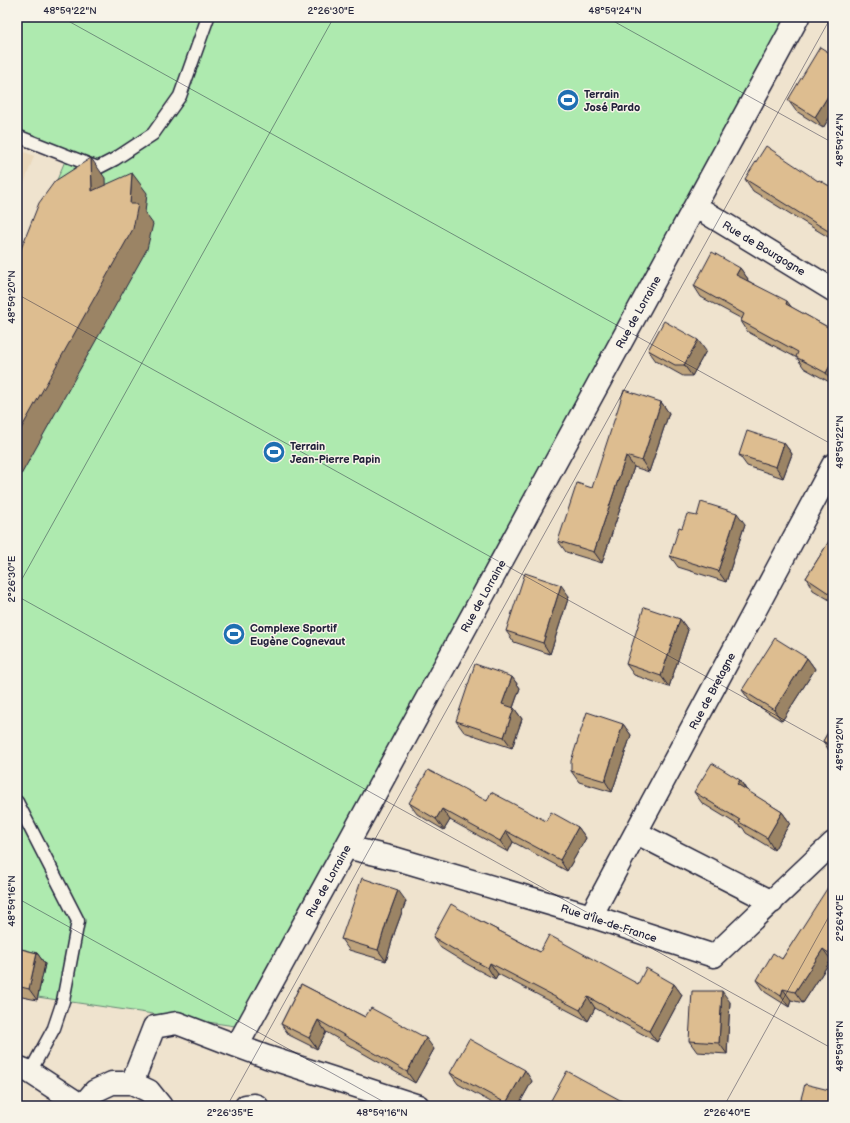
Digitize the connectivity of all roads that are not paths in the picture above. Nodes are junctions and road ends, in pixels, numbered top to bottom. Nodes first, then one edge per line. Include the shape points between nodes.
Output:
1 (208, 17) edge
2 (798, 17) edge
3 (17, 136) edge
4 (98, 168) junction
5 (75, 182) edge
6 (695, 206) junction
7 (833, 290) edge
8 (833, 465) edge
9 (17, 802) edge
10 (637, 832) junction
11 (833, 843) edge
12 (346, 847) junction
13 (772, 902) junction
14 (592, 916) junction
15 (237, 1046) junction
16 (24, 1070) edge
17 (132, 1083) junction
18 (82, 1106) edge
19 (161, 1106) edge
20 (246, 1106) edge
21 (257, 1106) edge
22 (418, 1106) edge

1 - 4 lane via 180,96 153,134
2 - 6 street, Rue de Lorraine
3 - 4 lane
4 - 5 lane
6 - 7 street, Rue de Bourgogne
6 - 12 street, Rue de Lorraine
8 - 10 street, Rue de Bretagne
9 - 16 lane via 78,921 63,1001 54,1028
10 - 13 street
10 - 14 street, Rue de Bretagne
11 - 13 street, Rue d'Île-de-France
12 - 14 street, Rue d'Île-de-France
12 - 15 street, Rue de Lorraine
13 - 14 street, Rue d'Île-de-France via 714,956
15 - 17 street via 176,1023 154,1027
15 - 22 street
16 - 18 street
17 - 18 street via 112,1083 95,1091
17 - 19 street via 149,1091
20 - 21 street

